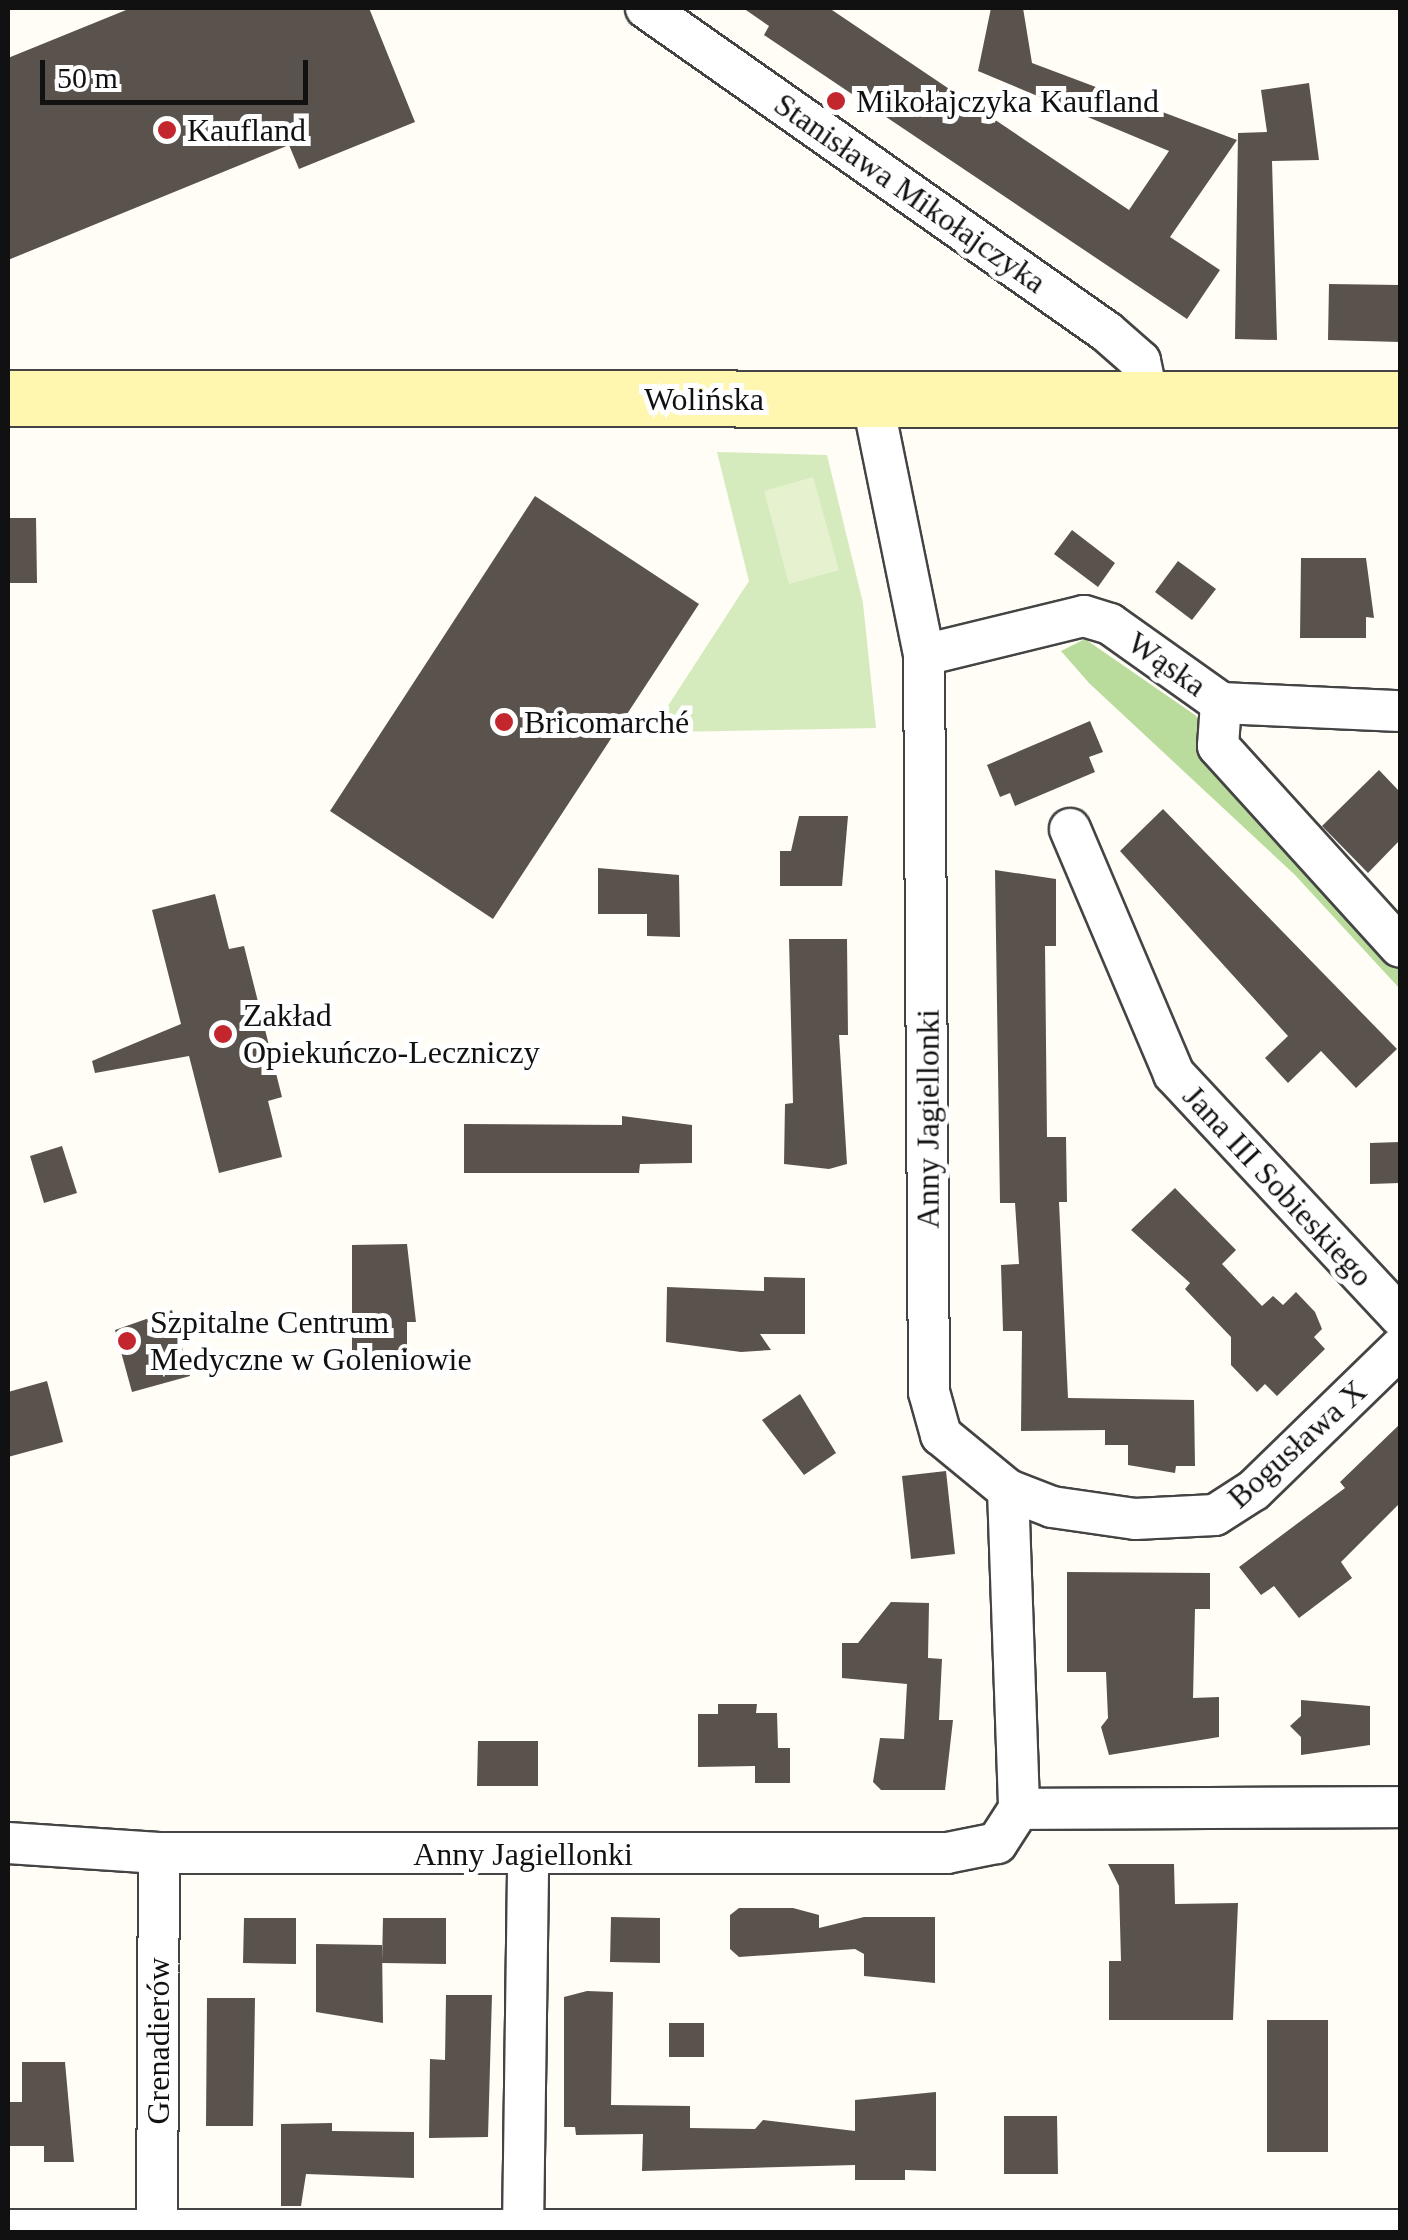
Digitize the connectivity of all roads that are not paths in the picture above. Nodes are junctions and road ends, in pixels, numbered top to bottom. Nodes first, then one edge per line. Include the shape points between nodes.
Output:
1 (646, 8) edge
2 (8, 398) edge
3 (1148, 398) junction
4 (1400, 399) edge
5 (872, 400) junction
6 (924, 655) junction
7 (1221, 703) junction
8 (1400, 712) edge
9 (1070, 830) dead end
10 (1400, 947) edge
11 (1400, 1316) edge
12 (1400, 1348) edge
13 (1008, 1490) junction
14 (1400, 1807) edge
15 (1019, 1809) junction
16 (8, 1843) edge
17 (159, 1854) junction
18 (528, 1855) junction
19 (157, 2228) junction
20 (8, 2230) edge
21 (523, 2230) junction
22 (1400, 2230) edge
23 (382, 2231) edge

1 - 3 street, Stanisława Mikołajczyka via 1108,332 1140,361
2 - 5 street, Wolińska
3 - 4 street, Wolińska
3 - 5 street, Wolińska
5 - 6 street, Anny Jagiellonki
6 - 7 street, Wąska via 1084,616 1110,624
6 - 13 street, Anny Jagiellonki via 930,1412 958,1453
7 - 8 street
7 - 10 street, Wąska via 1218,746
9 - 11 street, Jana III Sobieskiego via 1174,1074
12 - 13 street, Bogusława X via 1254,1490 1216,1515 1090,1516
13 - 15 street
14 - 15 street
15 - 18 street, Anny Jagiellonki via 997,1842 976,1851
16 - 17 street, Anny Jagiellonki
17 - 18 street, Anny Jagiellonki
17 - 19 street, Grenadierów
18 - 21 street
19 - 20 street
19 - 23 street
21 - 22 street
21 - 23 street

